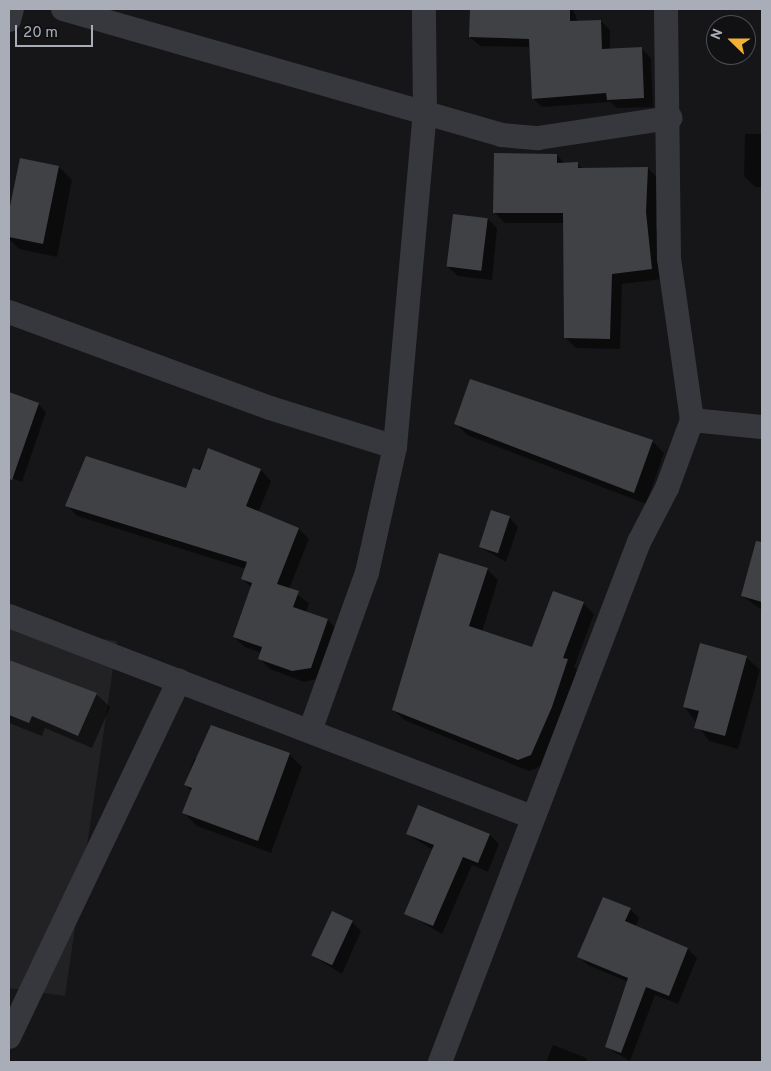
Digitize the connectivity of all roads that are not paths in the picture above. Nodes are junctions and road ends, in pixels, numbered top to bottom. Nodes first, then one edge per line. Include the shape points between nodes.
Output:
1 (12, 9) edge
2 (63, 9) edge
3 (424, 9) edge
4 (666, 9) edge
5 (9, 20) edge
6 (425, 113) junction
7 (670, 118) junction
8 (9, 312) edge
9 (692, 420) junction
10 (762, 427) edge
11 (395, 447) junction
12 (9, 616) edge
13 (179, 680) junction
14 (310, 732) junction
15 (532, 817) junction
16 (9, 1037) edge
17 (440, 1062) edge

1 - 5 street
2 - 6 street
3 - 6 street
4 - 7 street
6 - 7 street via 487,132 531,138
6 - 11 street
7 - 9 street via 669,258
8 - 11 street via 270,408
9 - 10 street
9 - 15 street via 667,488 638,542
11 - 14 street via 367,574
12 - 13 street
13 - 14 street
13 - 16 street
14 - 15 street
15 - 17 street

